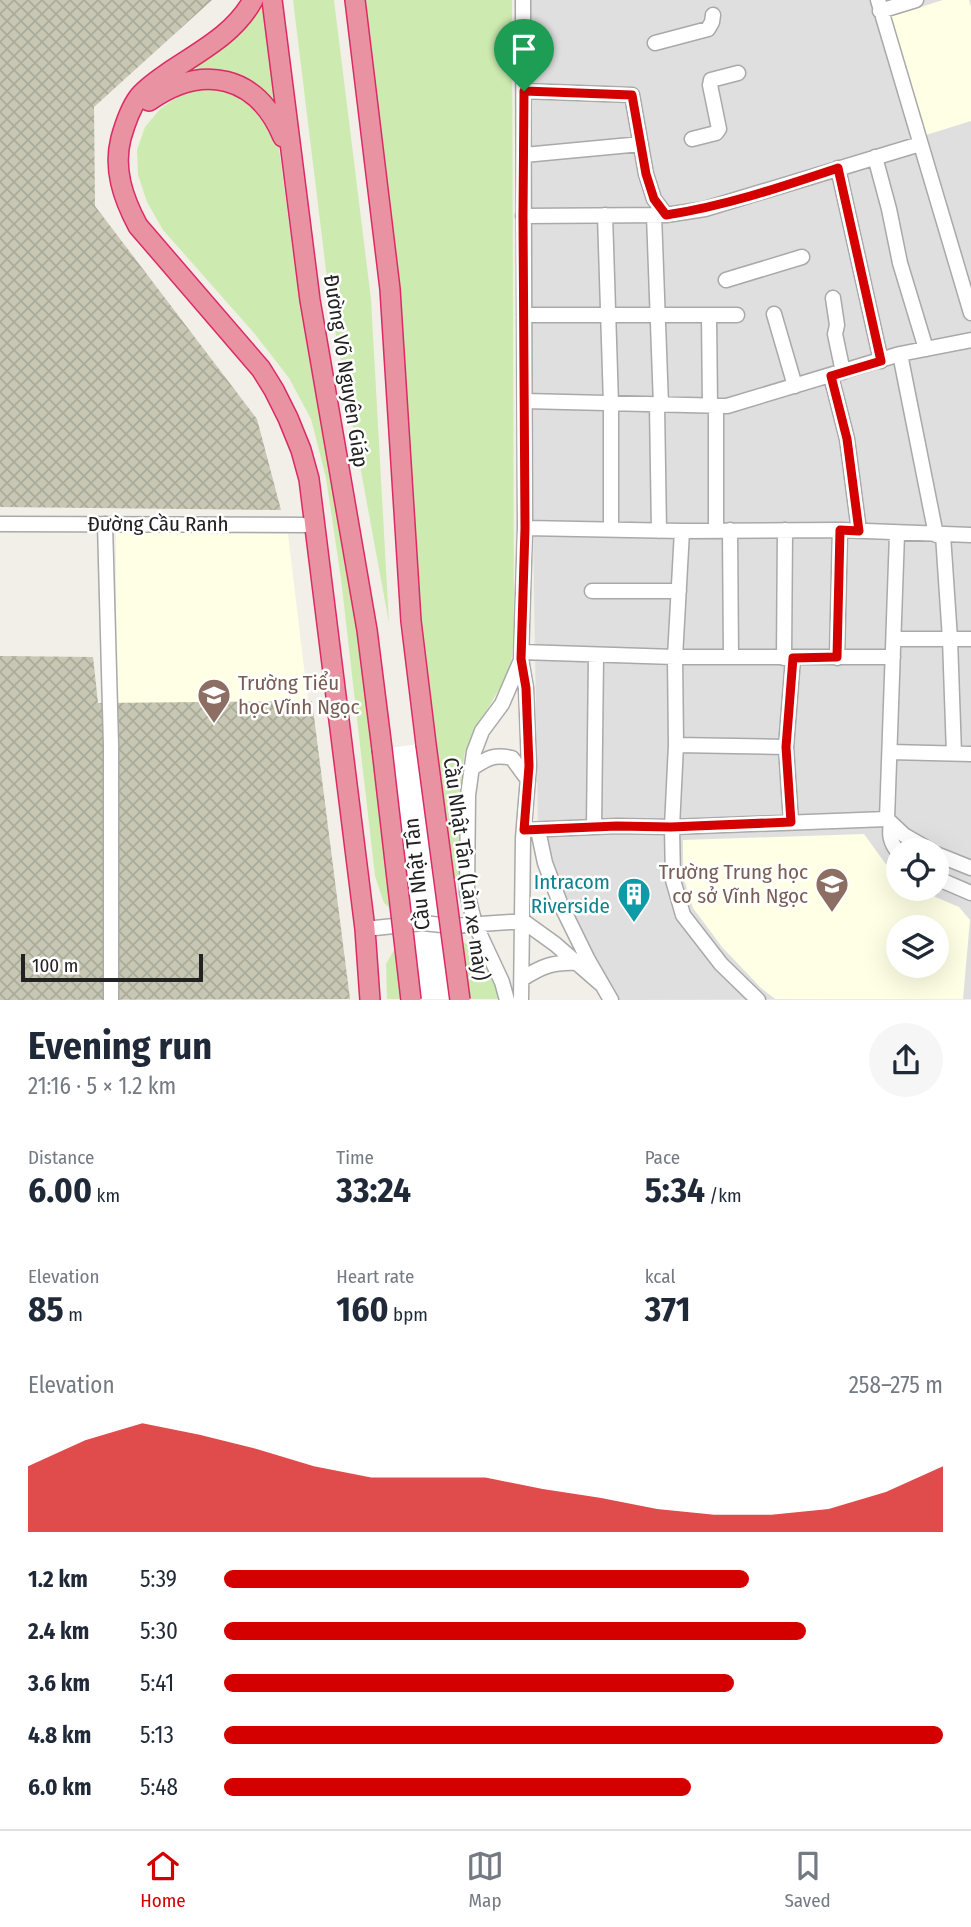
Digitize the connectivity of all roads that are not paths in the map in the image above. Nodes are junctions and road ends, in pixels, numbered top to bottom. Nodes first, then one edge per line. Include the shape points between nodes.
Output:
1 (253, 0) edge
2 (272, 0) edge
3 (357, 0) edge
4 (523, 0) edge
5 (916, 0) edge
6 (879, 5) edge
7 (713, 15) dead end
8 (655, 43) dead end
9 (737, 72) dead end
10 (524, 91) junction
11 (124, 125) junction
12 (692, 139) dead end
13 (641, 144) junction
14 (920, 144) junction
15 (524, 155) junction
16 (875, 157) junction
17 (838, 168) junction
18 (605, 215) junction
19 (660, 215) junction
20 (523, 216) junction
21 (300, 224) junction
22 (802, 257) dead end
23 (726, 280) dead end
24 (833, 298) dead end
25 (971, 313) edge
26 (737, 314) dead end
27 (774, 314) dead end
28 (524, 315) junction
29 (609, 315) junction
30 (657, 315) junction
31 (709, 315) junction
32 (971, 340) edge
33 (926, 349) junction
34 (900, 355) junction
35 (881, 361) junction
36 (837, 374) junction
37 (795, 386) junction
38 (525, 401) junction
39 (611, 404) junction
40 (659, 405) junction
41 (713, 406) junction
42 (0, 524) edge
43 (105, 524) junction
44 (315, 525) junction
45 (525, 528) junction
46 (611, 530) junction
47 (723, 530) junction
48 (785, 530) junction
49 (840, 530) junction
50 (659, 531) junction
51 (682, 531) junction
52 (859, 531) junction
53 (897, 534) junction
54 (939, 535) junction
55 (971, 535) edge
56 (592, 591) dead end
57 (679, 591) junction
58 (894, 639) junction
59 (950, 639) junction
60 (971, 639) edge
61 (521, 656) junction
62 (596, 656) junction
63 (676, 657) junction
64 (731, 657) junction
65 (837, 657) junction
66 (893, 657) junction
67 (788, 658) junction
68 (426, 744) junction
69 (676, 745) junction
70 (786, 747) junction
71 (382, 749) junction
72 (890, 752) junction
73 (954, 754) junction
74 (971, 754) edge
75 (472, 768) junction
76 (528, 780) junction
77 (889, 821) junction
78 (791, 822) junction
79 (594, 827) junction
80 (671, 827) junction
81 (531, 830) junction
82 (890, 838) edge
83 (909, 838) edge
84 (949, 859) edge
85 (971, 868) edge
86 (949, 884) edge
87 (467, 892) junction
88 (971, 893) edge
89 (523, 921) junction
90 (423, 923) junction
91 (474, 924) junction
92 (365, 929) junction
93 (577, 963) junction
94 (522, 979) junction
95 (601, 984) junction
96 (111, 999) edge
97 (370, 999) edge
98 (404, 999) edge
99 (411, 999) edge
100 (454, 999) edge
101 (460, 999) edge
102 (507, 999) edge
103 (521, 999) edge
104 (611, 999) edge
105 (758, 999) edge

1 - 11 highway via 230,31 139,97
2 - 21 highway, Đường Võ Nguyên Giáp
3 - 68 highway, Đường Võ Nguyên Giáp via 390,289 411,621
4 - 10 street
5 - 6 street
6 - 14 street
7 - 8 street via 708,29
9 - 12 street via 711,80 719,129
10 - 13 street via 632,95
10 - 15 street
11 - 21 highway via 145,104 185,82 204,78 238,85 276,119 285,141
11 - 44 highway via 117,166 127,206 138,226 274,390 301,450
13 - 15 street
13 - 19 street
14 - 16 street
14 - 25 street
15 - 20 street
16 - 17 street
16 - 33 street
17 - 19 street via 705,209
17 - 35 street
18 - 19 street
18 - 20 street
18 - 29 street
19 - 30 street
20 - 28 street
21 - 71 highway, Đường Võ Nguyên Giáp via 367,629
22 - 23 street
24 - 36 street
26 - 31 street
27 - 37 street
28 - 29 street
28 - 38 street
29 - 30 street
29 - 39 street
30 - 31 street
30 - 40 street
31 - 41 street
32 - 33 street
33 - 34 street
34 - 35 street
34 - 54 street
35 - 36 street
36 - 37 street
36 - 52 street
37 - 41 street
38 - 39 street
38 - 45 street
39 - 40 street
39 - 46 street
40 - 41 street
40 - 50 street
41 - 47 street
42 - 43 street, Đường Cầu Ranh
43 - 44 street, Đường Cầu Ranh
43 - 96 street
44 - 92 highway
45 - 46 street
45 - 61 street
46 - 50 street
47 - 48 street
47 - 51 street
47 - 64 street
48 - 49 street
48 - 67 street
49 - 52 street
49 - 65 street
50 - 51 street
51 - 57 street
52 - 53 street
53 - 54 street
53 - 58 street
54 - 55 street
54 - 59 street
56 - 57 street
57 - 63 street
58 - 59 street
58 - 66 street
59 - 60 street
59 - 73 street
61 - 62 street
61 - 75 street via 502,704 482,731
61 - 76 street via 527,697
62 - 63 street
62 - 79 street
63 - 64 street
63 - 69 street
64 - 67 street
65 - 66 street
65 - 67 street
66 - 72 street
67 - 70 street
68 - 100 highway, Cầu Nhật Tân, bridge
68 - 101 highway, Cầu Nhật Tân (Làn xe máy), bridge
69 - 70 street
69 - 80 street
70 - 78 street
71 - 98 highway, bridge
71 - 99 highway, Cầu Nhật Tân, bridge
72 - 73 street
72 - 77 street
73 - 74 street
75 - 76 street via 501,755 512,758
75 - 87 street
76 - 81 street
77 - 78 street
77 - 82 street
77 - 83 street
78 - 80 street
79 - 80 street
79 - 81 street
80 - 105 street via 673,880 683,915 721,964
81 - 89 street
81 - 95 street via 560,903
84 - 85 street
86 - 88 street
87 - 90 street
87 - 91 street
89 - 91 street
89 - 93 street
89 - 94 street
90 - 91 street
90 - 92 street
91 - 102 street
92 - 97 highway
93 - 94 street via 541,967
93 - 95 street
94 - 103 street
95 - 104 street

